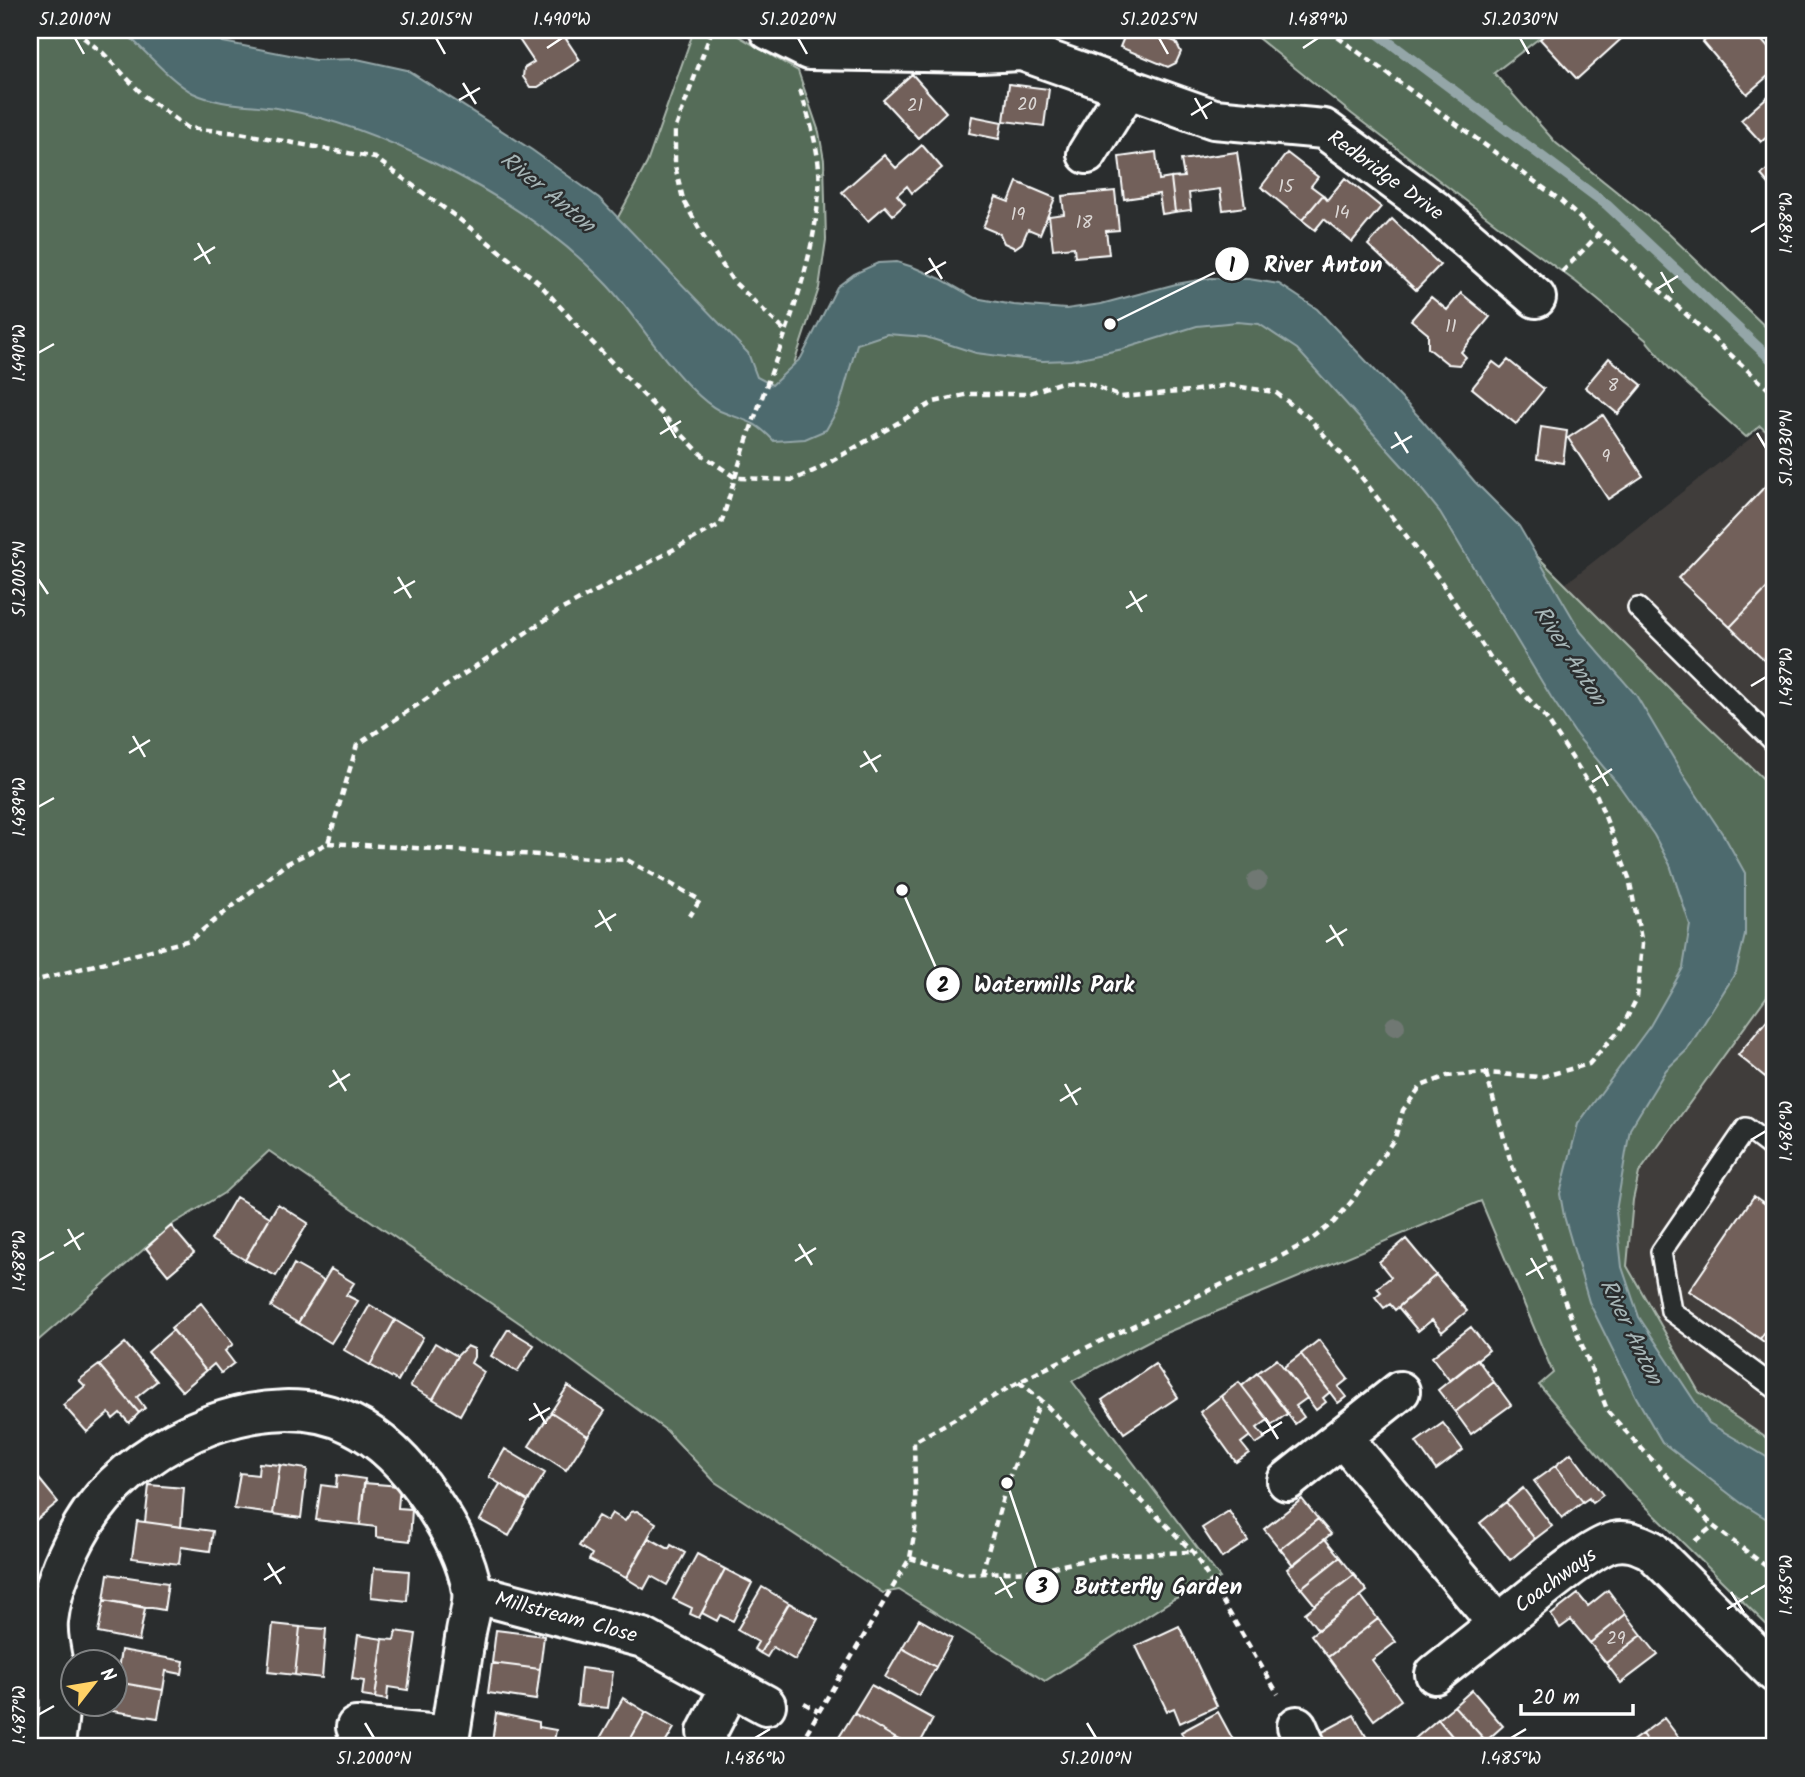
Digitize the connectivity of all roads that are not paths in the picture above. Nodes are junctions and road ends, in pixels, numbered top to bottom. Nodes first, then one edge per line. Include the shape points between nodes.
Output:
1 (769, 30) edge
2 (1128, 88) junction
3 (1087, 154) dead end
4 (1536, 298) road end
5 (1638, 608) dead end
6 (1775, 743) edge
7 (1775, 1150) edge
8 (1775, 1388) edge
9 (1400, 1391) dead end
10 (1343, 1438) junction
11 (1287, 1481) dead end
12 (473, 1593) junction
13 (39, 1622) edge
14 (1498, 1624) junction
15 (1775, 1673) edge
16 (1435, 1674) dead end
17 (731, 1686) junction
18 (766, 1705) dead end
19 (356, 1727) dead end
20 (707, 1732) dead end
21 (66, 1738) edge
22 (449, 1742) edge

1 - 2 street, Redbridge Drive via 809,50 1023,51
2 - 3 street
2 - 4 street, Redbridge Drive via 1214,119 1324,129 1433,209
5 - 6 lane
7 - 8 lane via 1746,1128 1661,1252 1671,1311
9 - 10 street
10 - 11 street
10 - 14 street, Coachways
12 - 13 street, Millstream Close via 446,1521 418,1480 387,1448 351,1424 313,1412 279,1409 211,1424 173,1443 117,1483 76,1536
12 - 17 street, Millstream Close via 643,1638
12 - 22 street, Millstream Close
13 - 21 street, Millstream Close
14 - 15 street, Coachways via 1586,1557 1614,1542 1633,1542 1651,1550
14 - 16 street, Coachways
17 - 18 street, Millstream Close
17 - 20 street
19 - 22 street, Millstream Close

